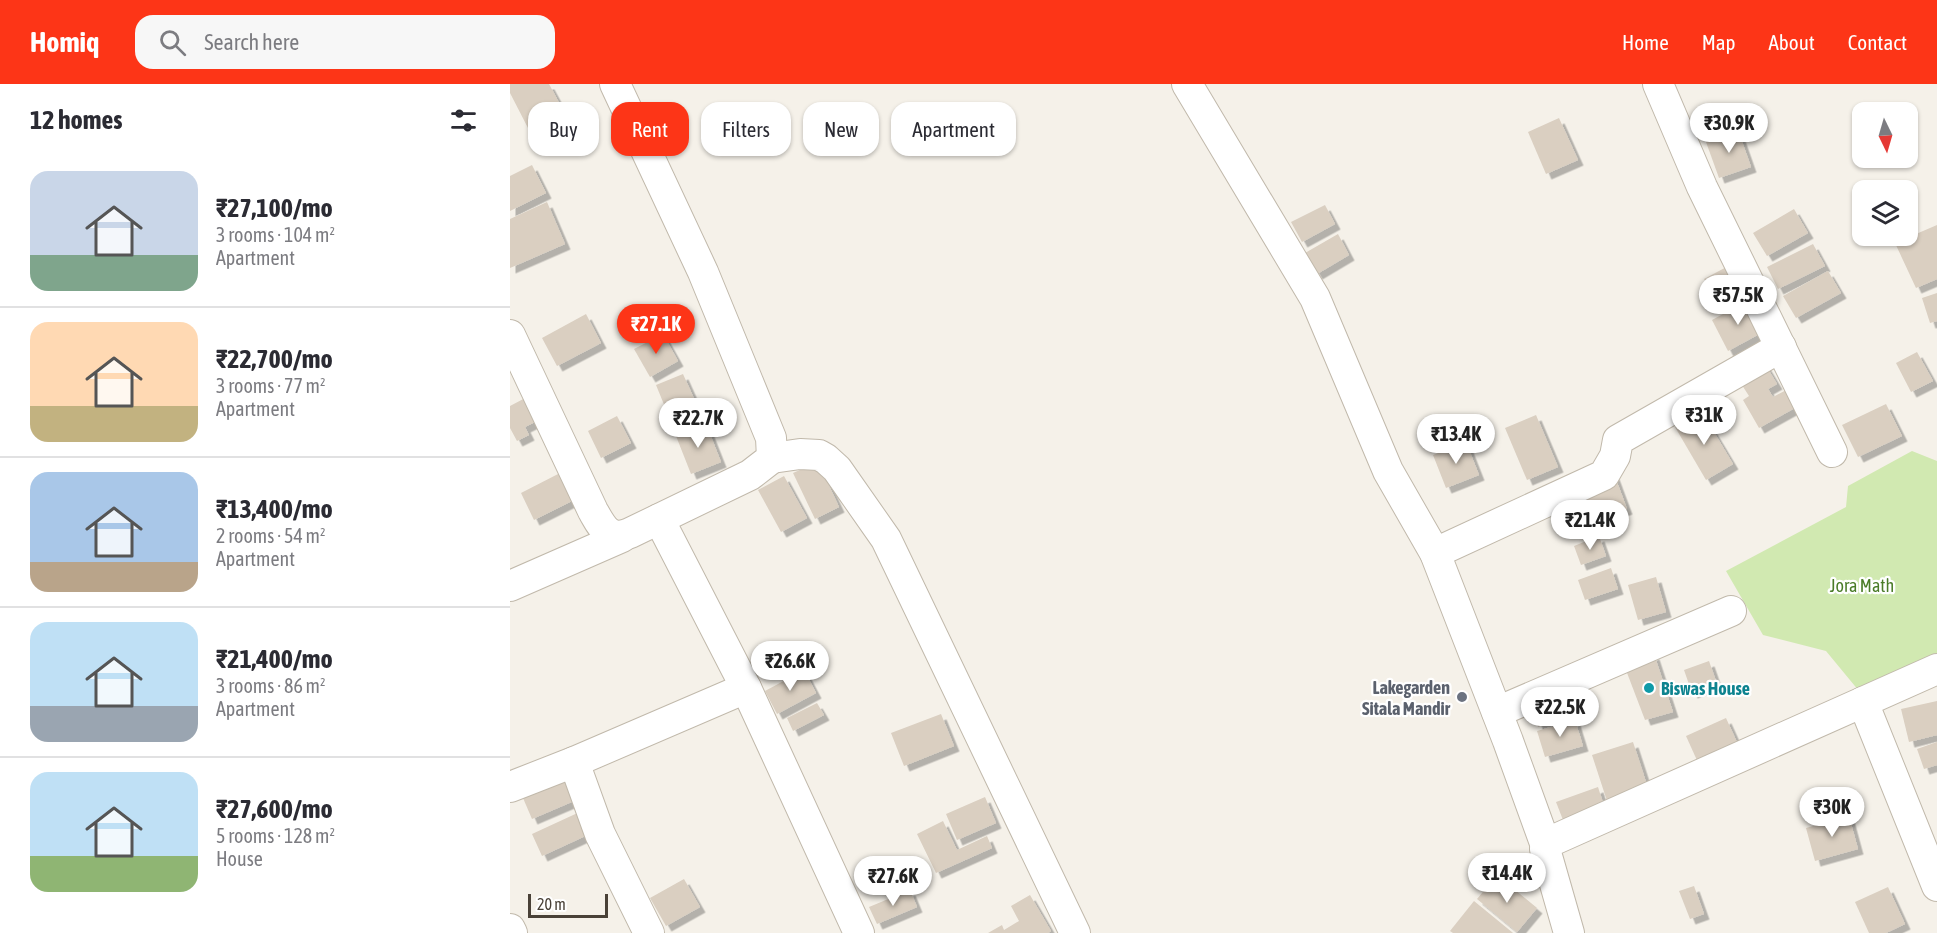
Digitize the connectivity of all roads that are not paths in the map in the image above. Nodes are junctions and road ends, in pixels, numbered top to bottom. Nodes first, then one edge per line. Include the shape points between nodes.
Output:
1 (615, 84) edge
2 (1187, 84) edge
3 (1658, 84) edge
4 (510, 335) edge
5 (1781, 347) junction
6 (520, 381) edge
7 (1832, 452) dead end
8 (772, 458) junction
9 (660, 519) junction
10 (622, 537) junction
11 (1435, 553) junction
12 (510, 586) edge
13 (1731, 611) dead end
14 (1937, 669) edge
15 (746, 688) junction
16 (1863, 702) junction
17 (1497, 712) junction
18 (574, 762) junction
19 (510, 787) edge
20 (1546, 846) junction
21 (1937, 886) edge
22 (649, 933) edge
23 (859, 933) edge
24 (1075, 933) edge
25 (1569, 933) edge

1 - 8 street via 703,272 771,438
2 - 11 street via 1315,298 1388,471
3 - 5 street via 1702,187
4 - 6 street
5 - 7 street
5 - 11 street via 1618,440 1615,456 1604,475
6 - 10 street via 598,520 608,533
8 - 9 street via 750,475
8 - 24 street via 800,454 826,459 886,539
9 - 10 street
9 - 15 street
10 - 12 street
11 - 17 street
13 - 17 street
14 - 16 street
15 - 18 street
15 - 23 street
16 - 20 street
16 - 21 street
17 - 20 street
18 - 19 street
18 - 22 street via 600,834
20 - 25 street

